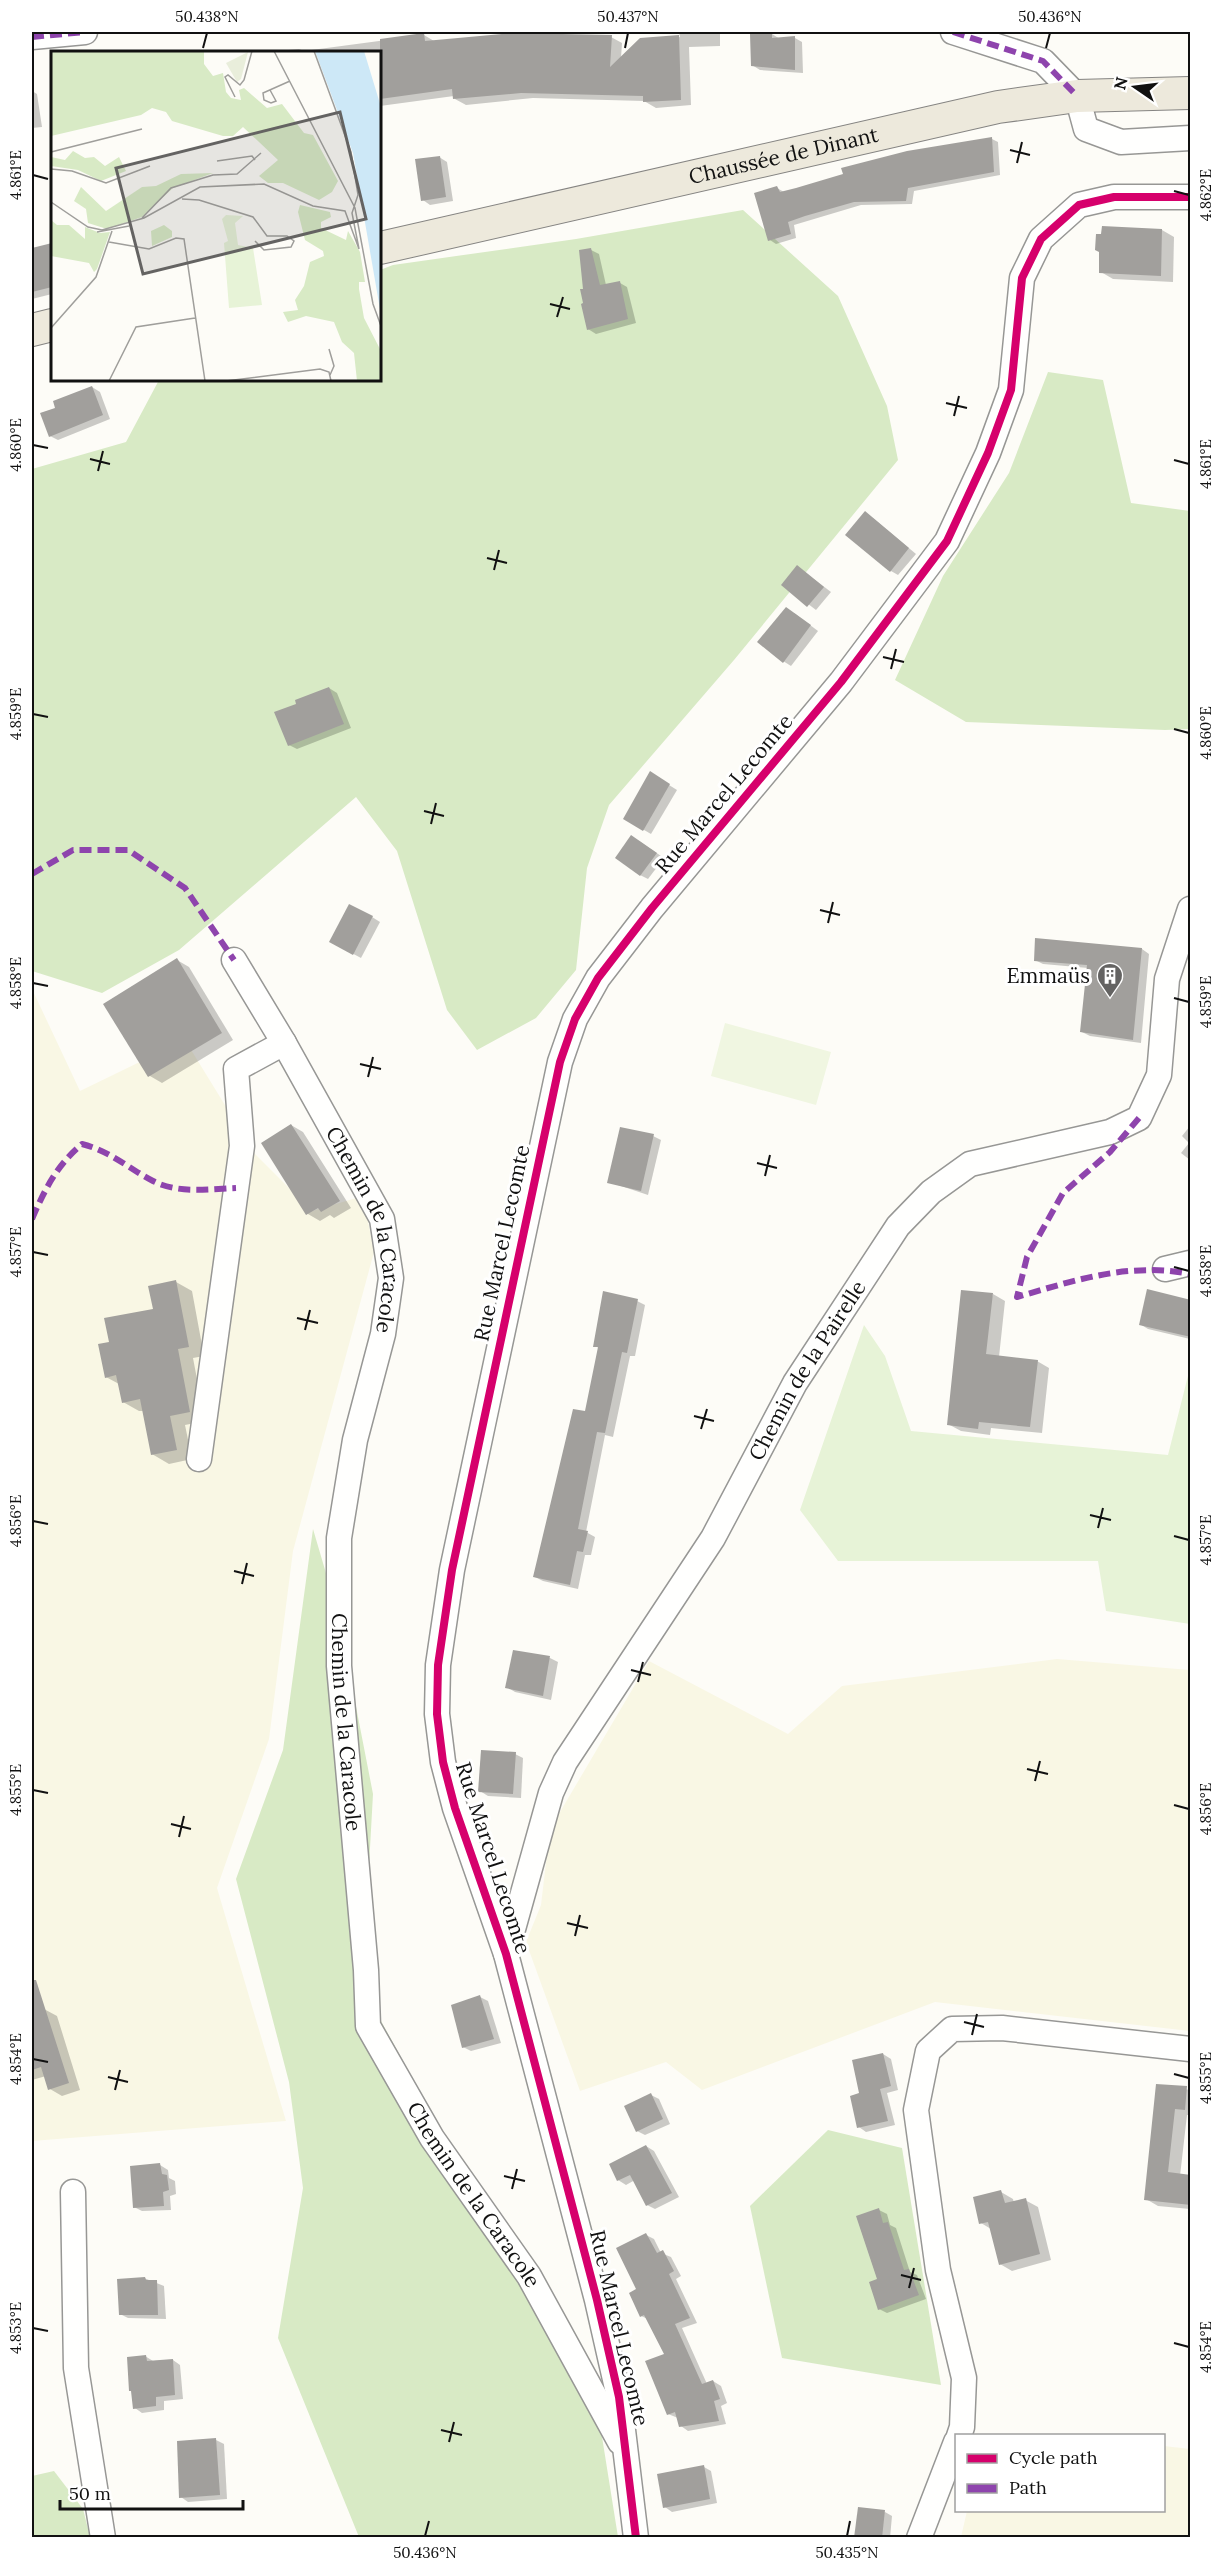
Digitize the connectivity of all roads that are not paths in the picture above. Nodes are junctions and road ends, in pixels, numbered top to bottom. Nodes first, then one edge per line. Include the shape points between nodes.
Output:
1 (85, 32) edge
2 (953, 32) edge
3 (32, 37) edge
4 (1191, 93) edge
5 (1077, 96) junction
6 (1191, 138) edge
7 (1191, 197) edge
8 (381, 248) edge
9 (51, 325) edge
10 (32, 330) edge
11 (1191, 909) edge
12 (234, 960) dead end
13 (284, 1043) junction
14 (1191, 1263) edge
15 (1165, 1269) dead end
16 (199, 1459) dead end
17 (506, 1954) junction
18 (1191, 2049) edge
19 (73, 2192) dead end
20 (960, 2434) edge
21 (955, 2447) edge
22 (628, 2457) junction
23 (103, 2538) edge
24 (636, 2538) edge
25 (652, 2538) edge
26 (919, 2538) edge

1 - 3 street
2 - 5 street via 1043,61
4 - 5 main road, Chaussée de Dinant
5 - 6 street via 1086,129 1121,142
5 - 8 main road, Chaussée de Dinant via 998,107
7 - 17 street, Rue Marcel Lecomte via 1114,197 1079,205 1041,239 1022,278 1011,390 988,453 946,541 841,682 646,916 598,978 574,1019 560,1062 492,1372 452,1570 438,1665 437,1714 443,1762 470,1855
9 - 10 main road
11 - 17 street, Chemin de la Pairelle via 1167,979 1159,1075 1139,1118 1110,1132 970,1164 931,1192 898,1226 854,1291 795,1383 713,1538 565,1762 551,1793
12 - 13 street, Chemin de la Caracole
13 - 16 street via 236,1069 242,1146
13 - 22 street, Chemin de la Caracole via 382,1219 391,1278 383,1334 355,1440 339,1538 339,1666 368,2026 432,2138 529,2276
14 - 15 street
17 - 22 street, Rue Marcel Lecomte via 597,2300
18 - 20 street via 1002,2028 952,2029 928,2051 916,2110 938,2270 964,2378
19 - 23 street via 76,2368
21 - 26 street
22 - 24 street, Rue Marcel Lecomte
22 - 25 street via 650,2520

